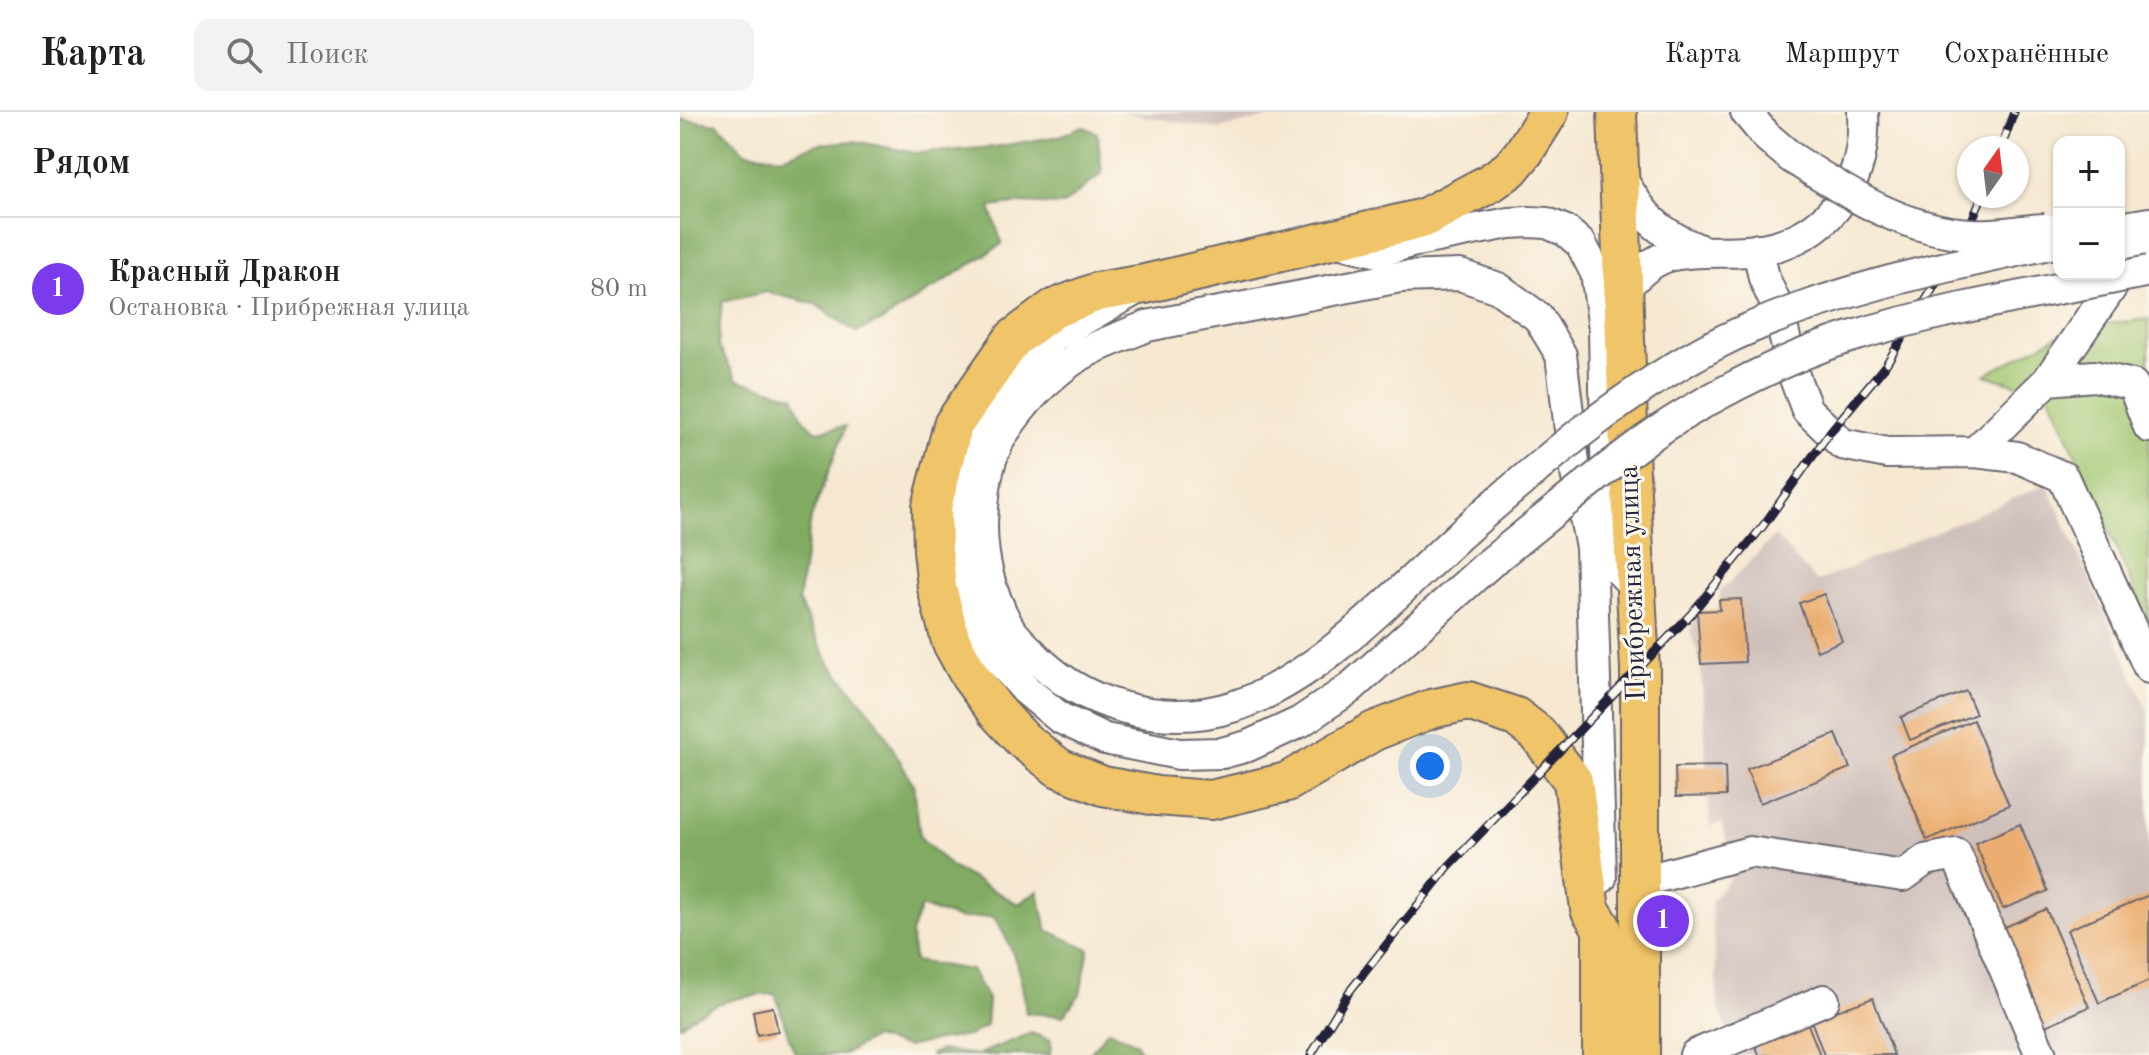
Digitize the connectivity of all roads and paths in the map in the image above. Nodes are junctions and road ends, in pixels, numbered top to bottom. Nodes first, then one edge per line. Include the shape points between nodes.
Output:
1 (1549, 112) edge
2 (1617, 112) edge
3 (1746, 112) edge
4 (1863, 112) edge
5 (1619, 174) junction
6 (2132, 228) edge
7 (2053, 229) edge
8 (1333, 241) junction
9 (2053, 243) edge
10 (1758, 249) junction
11 (1705, 252) junction
12 (2149, 271) edge
13 (1145, 284) junction
14 (1623, 290) junction
15 (2048, 380) junction
16 (2149, 427) edge
17 (1571, 438) edge
18 (1571, 438) edge
19 (1571, 438) edge
20 (1571, 438) edge
21 (1975, 452) junction
22 (1636, 588) junction
23 (2149, 668) edge
24 (1640, 882) junction
25 (1602, 928) junction
26 (1824, 1000) dead end
27 (1602, 1055) edge
28 (1640, 1055) edge
29 (1695, 1055) edge
30 (2041, 1055) edge

1 - 8 main road via 1510,169 1490,183 1424,218
2 - 5 main road, Прибрежная улица
3 - 7 street, bridge via 1792,158 1890,215 1972,235
4 - 10 street via 1865,139 1857,174 1840,201 1825,220 1790,242
5 - 11 street via 1649,221 1676,241
5 - 14 main road, Прибрежная улица
6 - 15 street
8 - 13 main road
8 - 22 street via 1378,252 1529,222 1566,231 1581,244 1596,273 1604,328 1608,558
9 - 17 street, Прибрежная улица, bridge via 1806,306 1722,341
10 - 11 street
10 - 21 street via 1807,410 1842,444 1887,453
11 - 14 street via 1671,255 1643,269
12 - 13 street, bridge via 1844,339 1711,400 1639,444 1490,563 1349,689 1300,722 1222,753 1179,754 1105,739 1060,718 1026,690 981,639 959,581 952,529 960,474 989,405 1054,336
13 - 25 main road via 1097,292 1053,309 1013,339 953,425 932,507 933,550 951,641 970,676 1023,740 1059,768 1103,786 1157,796 1211,800 1287,782 1374,731 1431,709 1468,701 1516,717 1538,734 1573,781 1590,909
14 - 22 main road, Прибрежная улица
15 - 16 street via 2094,376 2133,385
15 - 21 street
18 - 19 street, Прибрежная улица, bridge via 1316,664 1235,706 1198,714 1135,712 1084,694 1046,669 1008,627 987,579 981,527 986,473 1003,434 1036,392 1071,361 1147,326 1400,277 1460,275 1498,288 1538,317 1561,355
20 - 25 street, Прибрежная улица, bridge via 1591,547
21 - 23 street via 2017,457 2063,477
22 - 24 main road, Прибрежная улица
24 - 28 main road, Прибрежная улица
24 - 30 street via 1750,852 1903,876 1925,860 1956,854
25 - 27 main road, Прибрежная улица
26 - 29 street

